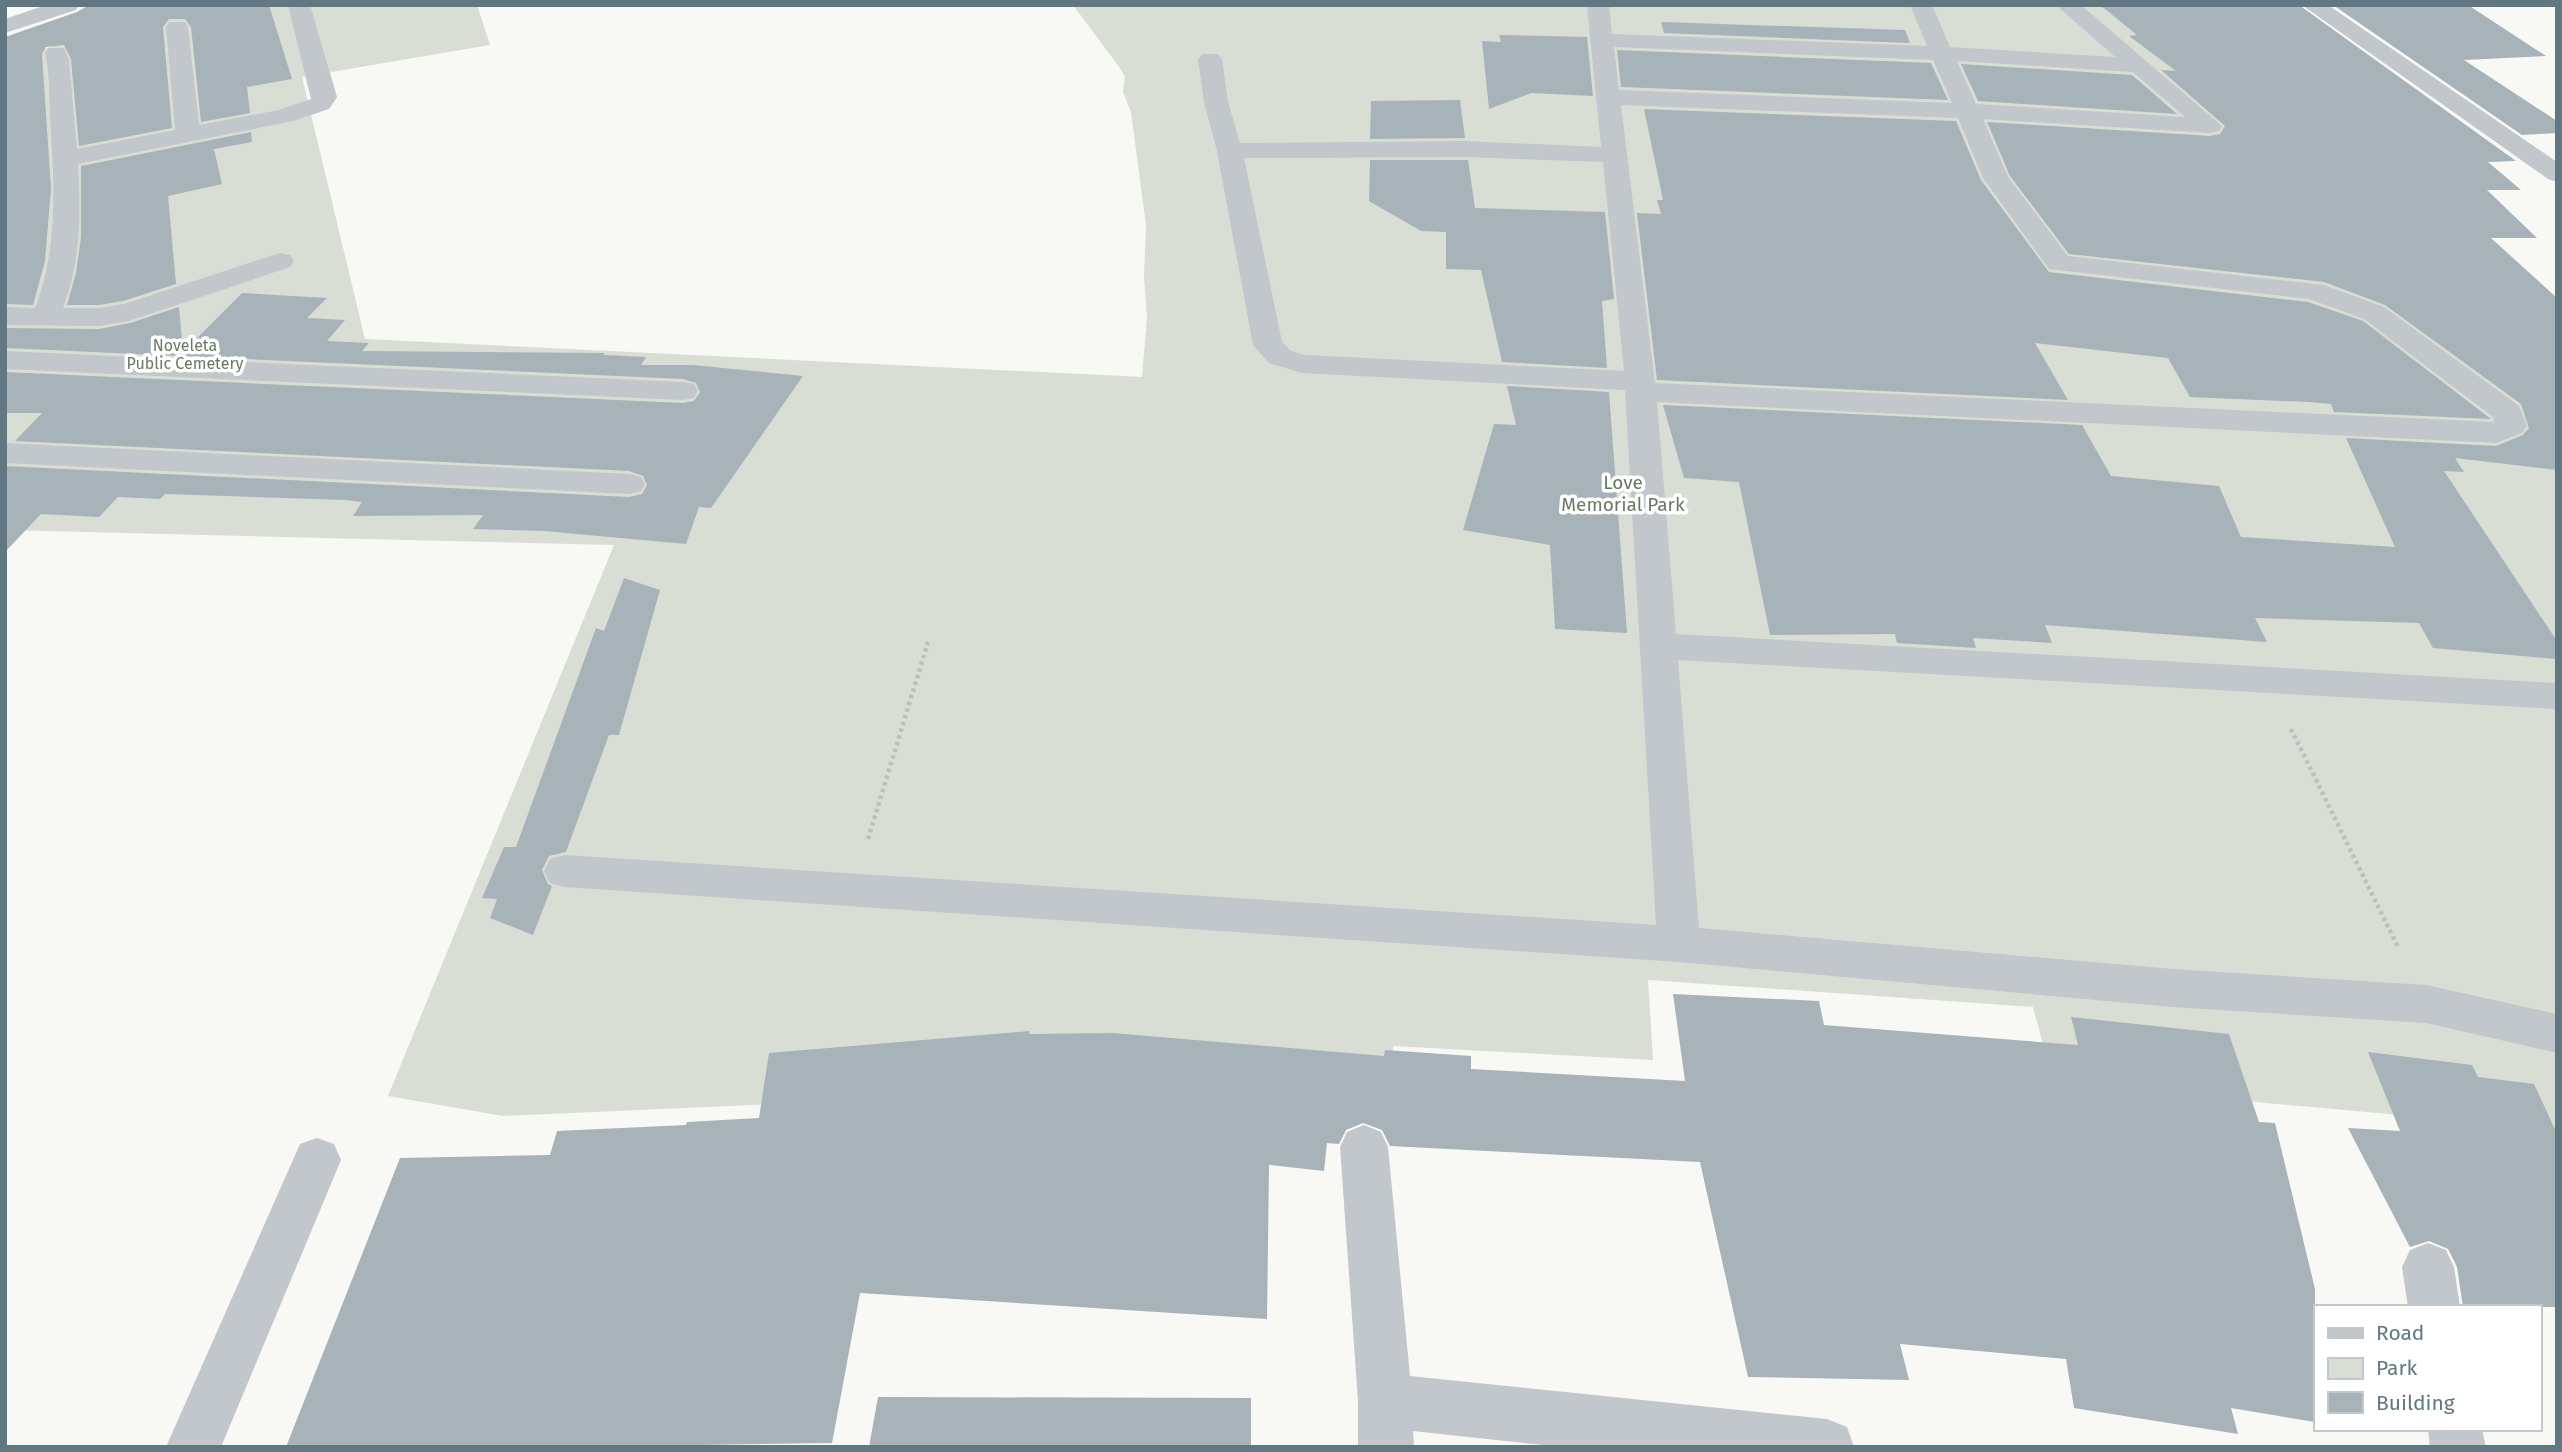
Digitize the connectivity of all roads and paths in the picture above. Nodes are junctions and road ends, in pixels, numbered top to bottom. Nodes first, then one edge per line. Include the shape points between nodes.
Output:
1 (68, 5) edge
2 (299, 5) edge
3 (1598, 5) edge
4 (1921, 5) edge
5 (2067, 5) edge
6 (2313, 5) edge
7 (5, 26) edge
8 (177, 27) dead end
9 (1601, 40) junction
10 (56, 52) dead end
11 (1941, 53) junction
12 (1210, 58) dead end
13 (2141, 66) junction
14 (1608, 97) junction
15 (1966, 111) junction
16 (188, 135) junction
17 (1230, 151) junction
18 (1615, 155) junction
19 (65, 159) junction
20 (2557, 174) edge
21 (280, 261) dead end
22 (5, 316) edge
23 (45, 318) junction
24 (5, 360) edge
25 (1640, 387) junction
26 (684, 391) dead end
27 (5, 453) edge
28 (629, 484) dead end
29 (928, 642) dead end
30 (1658, 646) junction
31 (2268, 682) junction
32 (2557, 696) edge
33 (565, 871) dead end
34 (852, 890) junction
35 (1679, 944) junction
36 (2426, 1004) junction
37 (2557, 1034) edge
38 (1364, 1147) dead end
39 (317, 1160) dead end
40 (1386, 1424) edge
41 (194, 1447) edge
42 (1828, 1447) edge

1 - 7 street
2 - 16 street via 325,97 320,104
3 - 9 street
4 - 11 street
5 - 13 street
6 - 20 street
8 - 16 street
9 - 11 street
9 - 14 street
10 - 19 street
11 - 13 street
11 - 15 street
12 - 17 street
13 - 15 street via 2210,126
14 - 15 street
14 - 18 street
15 - 25 street via 1996,178 2059,263 2314,291 2374,313 2508,413 2511,426 2496,433
16 - 19 street
17 - 18 street via 1465,149
17 - 25 street via 1268,345 1280,357 1302,365
18 - 25 street
19 - 23 street via 66,234
21 - 23 street via 129,312
22 - 23 street
24 - 26 street
25 - 30 street
27 - 28 street
29 - 34 path
30 - 31 street
30 - 35 street
31 - 32 street
31 - 36 path
33 - 34 street
34 - 35 street
35 - 36 street via 2173,988
36 - 37 street
38 - 40 street
39 - 41 street
40 - 42 street

